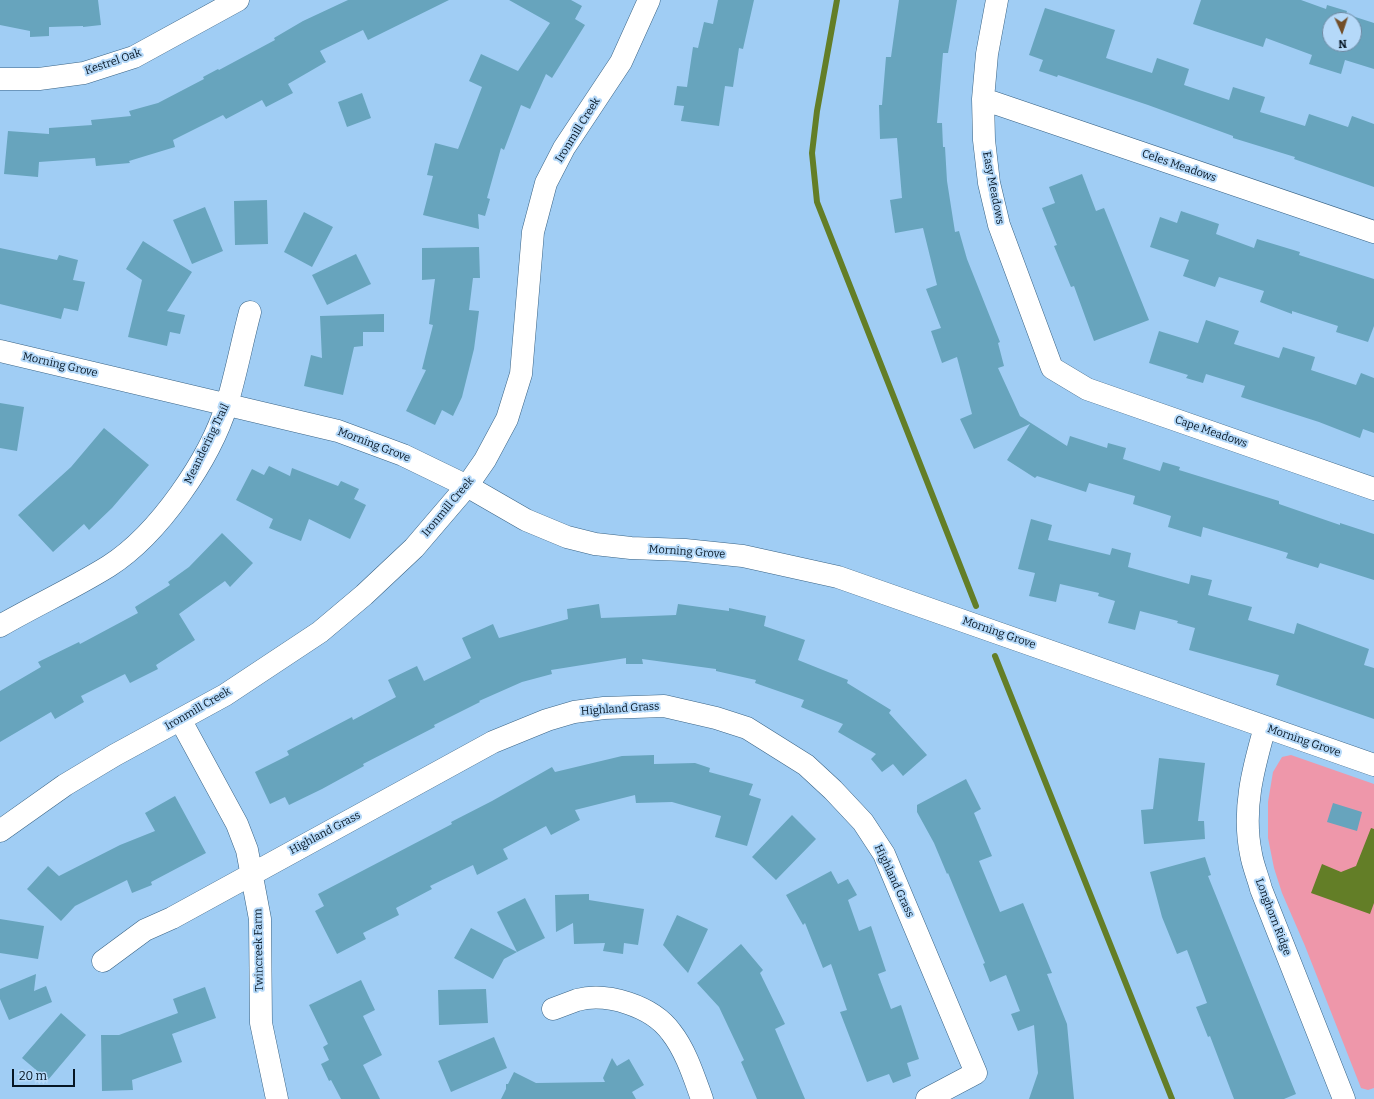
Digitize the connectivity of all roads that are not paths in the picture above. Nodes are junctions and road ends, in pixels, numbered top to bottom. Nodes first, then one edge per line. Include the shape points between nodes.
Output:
1 (238, 0) edge
2 (649, 0) edge
3 (997, 0) edge
4 (0, 79) edge
5 (983, 99) junction
6 (1374, 232) edge
7 (250, 312) dead end
8 (0, 351) edge
9 (1052, 368) joint
10 (227, 404) junction
11 (467, 486) junction
12 (1374, 488) edge
13 (0, 626) edge
14 (181, 721) junction
15 (1265, 728) junction
16 (1374, 765) edge
17 (0, 831) edge
18 (252, 872) junction
19 (103, 961) dead end
20 (553, 1009) dead end
21 (277, 1099) edge
22 (702, 1099) edge
23 (927, 1099) edge
24 (1344, 1099) edge

1 - 4 street, Kestrel Oak via 134,57 84,73
2 - 11 street, Ironmill Creek via 621,62 564,148 546,183 533,232 521,374 507,419 485,460
3 - 5 street, Easy Meadows
5 - 6 street, Celes Meadows
5 - 9 street, Easy Meadows via 989,183 999,225
7 - 10 street, Meandering Trail
8 - 10 street, Morning Grove
9 - 12 street, Cape Meadows via 1087,389
10 - 11 street, Morning Grove via 338,431 372,442
10 - 13 street, Meandering Trail via 182,493 143,537 110,565
11 - 14 street, Ironmill Creek via 414,548 326,627 225,695
11 - 15 street, Morning Grove via 526,520 553,532 595,544 743,556 838,577
14 - 17 street, Ironmill Creek via 115,755 65,785
14 - 18 street, Twincreek Farm via 238,824
15 - 16 street, Morning Grove
15 - 24 street, Longhorn Ridge via 1249,794 1248,828 1251,854 1261,889
18 - 19 street, Highland Grass via 172,918 145,930
18 - 21 street, Twincreek Farm via 260,919 261,1023
18 - 23 street, Highland Grass via 493,742 574,712 664,706 747,728 806,765 863,822 884,854 976,1072
20 - 22 street via 578,1000 598,998 618,1000 656,1018 671,1032 688,1061

